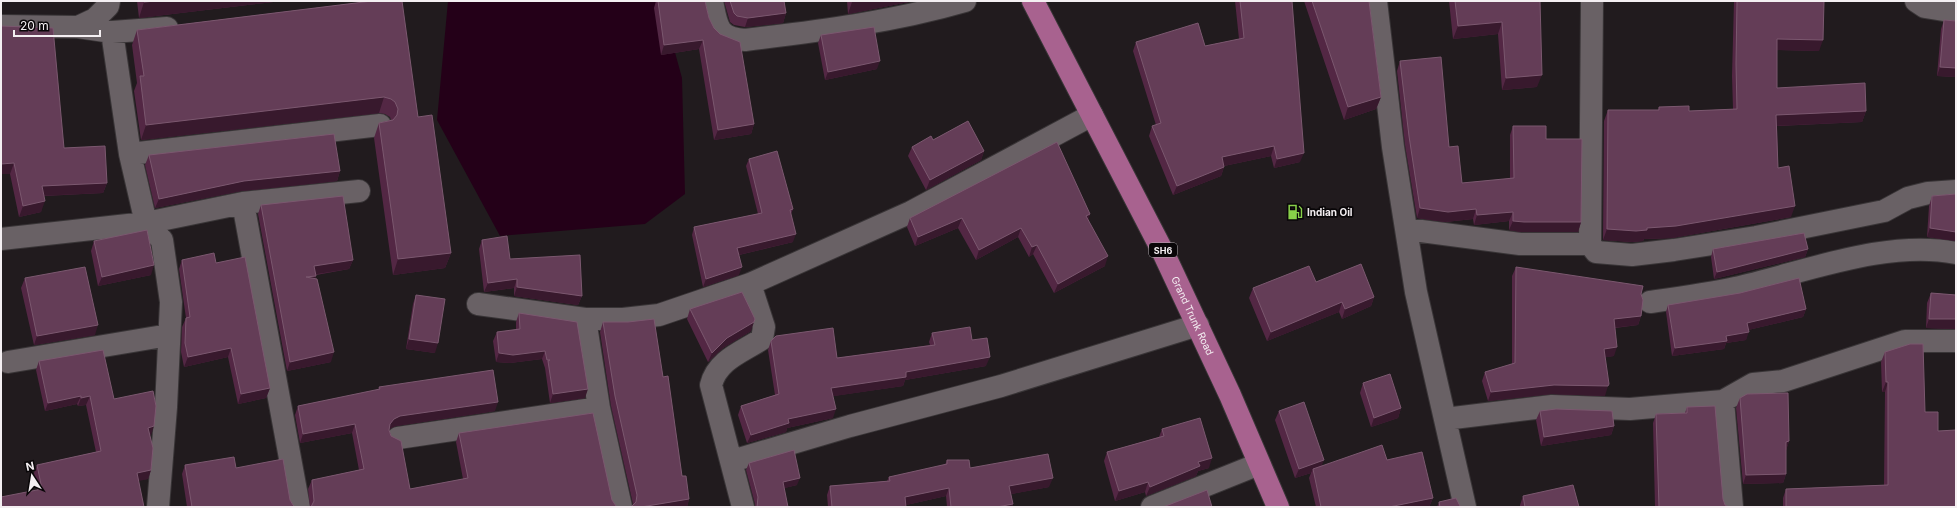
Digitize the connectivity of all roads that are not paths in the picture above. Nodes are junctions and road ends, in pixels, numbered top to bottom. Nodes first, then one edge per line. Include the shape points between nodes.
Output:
1 (109, 1) edge
2 (712, 1) edge
3 (965, 1) edge
4 (1033, 1) edge
5 (1376, 1) edge
6 (1592, 1) edge
7 (1916, 1) edge
8 (1956, 12) edge
9 (1, 26) edge
10 (185, 26) edge
11 (78, 28) junction
12 (112, 32) junction
13 (1092, 115) junction
14 (380, 125) edge
15 (130, 154) junction
16 (359, 190) dead end
17 (1956, 191) edge
18 (244, 203) junction
19 (146, 223) junction
20 (1406, 229) junction
21 (1, 240) edge
22 (1590, 244) junction
23 (1956, 253) edge
24 (750, 284) junction
25 (1650, 302) dead end
26 (478, 304) dead end
27 (585, 319) junction
28 (1198, 325) junction
29 (169, 335) junction
30 (1956, 341) edge
31 (8, 362) dead end
32 (1723, 401) junction
33 (599, 408) junction
34 (1445, 419) junction
35 (398, 438) edge
36 (732, 461) junction
37 (1259, 464) junction
38 (158, 507) edge
39 (299, 507) edge
40 (620, 507) edge
41 (744, 507) edge
42 (1152, 507) edge
43 (1278, 507) edge
44 (1465, 507) edge
45 (1732, 507) edge

1 - 11 street via 108,6 94,19
2 - 3 street via 718,26 723,34 731,39 745,40 864,25 928,12
4 - 13 main road, Grand Trunk Road / SH6
5 - 20 street via 1393,147
6 - 22 street
7 - 8 street via 1925,7
9 - 11 street
10 - 12 street
11 - 12 street
12 - 15 street
13 - 24 street via 912,212
13 - 28 main road, Grand Trunk Road / SH6
14 - 15 street
15 - 19 street
16 - 18 street
17 - 22 street via 1928,193 1908,198 1884,212 1674,250 1632,255 1596,252
18 - 19 street
18 - 39 street
19 - 21 street
19 - 29 street via 162,240 171,302
20 - 22 street via 1520,244
20 - 34 street via 1416,292
23 - 25 street via 1936,249 1900,251 1835,262 1734,288
24 - 27 street via 659,315 623,319
24 - 36 street via 764,327 762,339 727,360 714,374 711,385
26 - 27 street
27 - 33 street
28 - 36 street via 1001,386 850,426
28 - 37 main road, Grand Trunk Road / SH6
29 - 31 street
29 - 38 street
30 - 32 street via 1905,341 1783,381 1753,384
32 - 34 street via 1630,409 1552,406
32 - 45 street
33 - 35 street
33 - 40 street
34 - 44 street
36 - 41 street
37 - 42 street
37 - 43 main road, Grand Trunk Road / SH6

